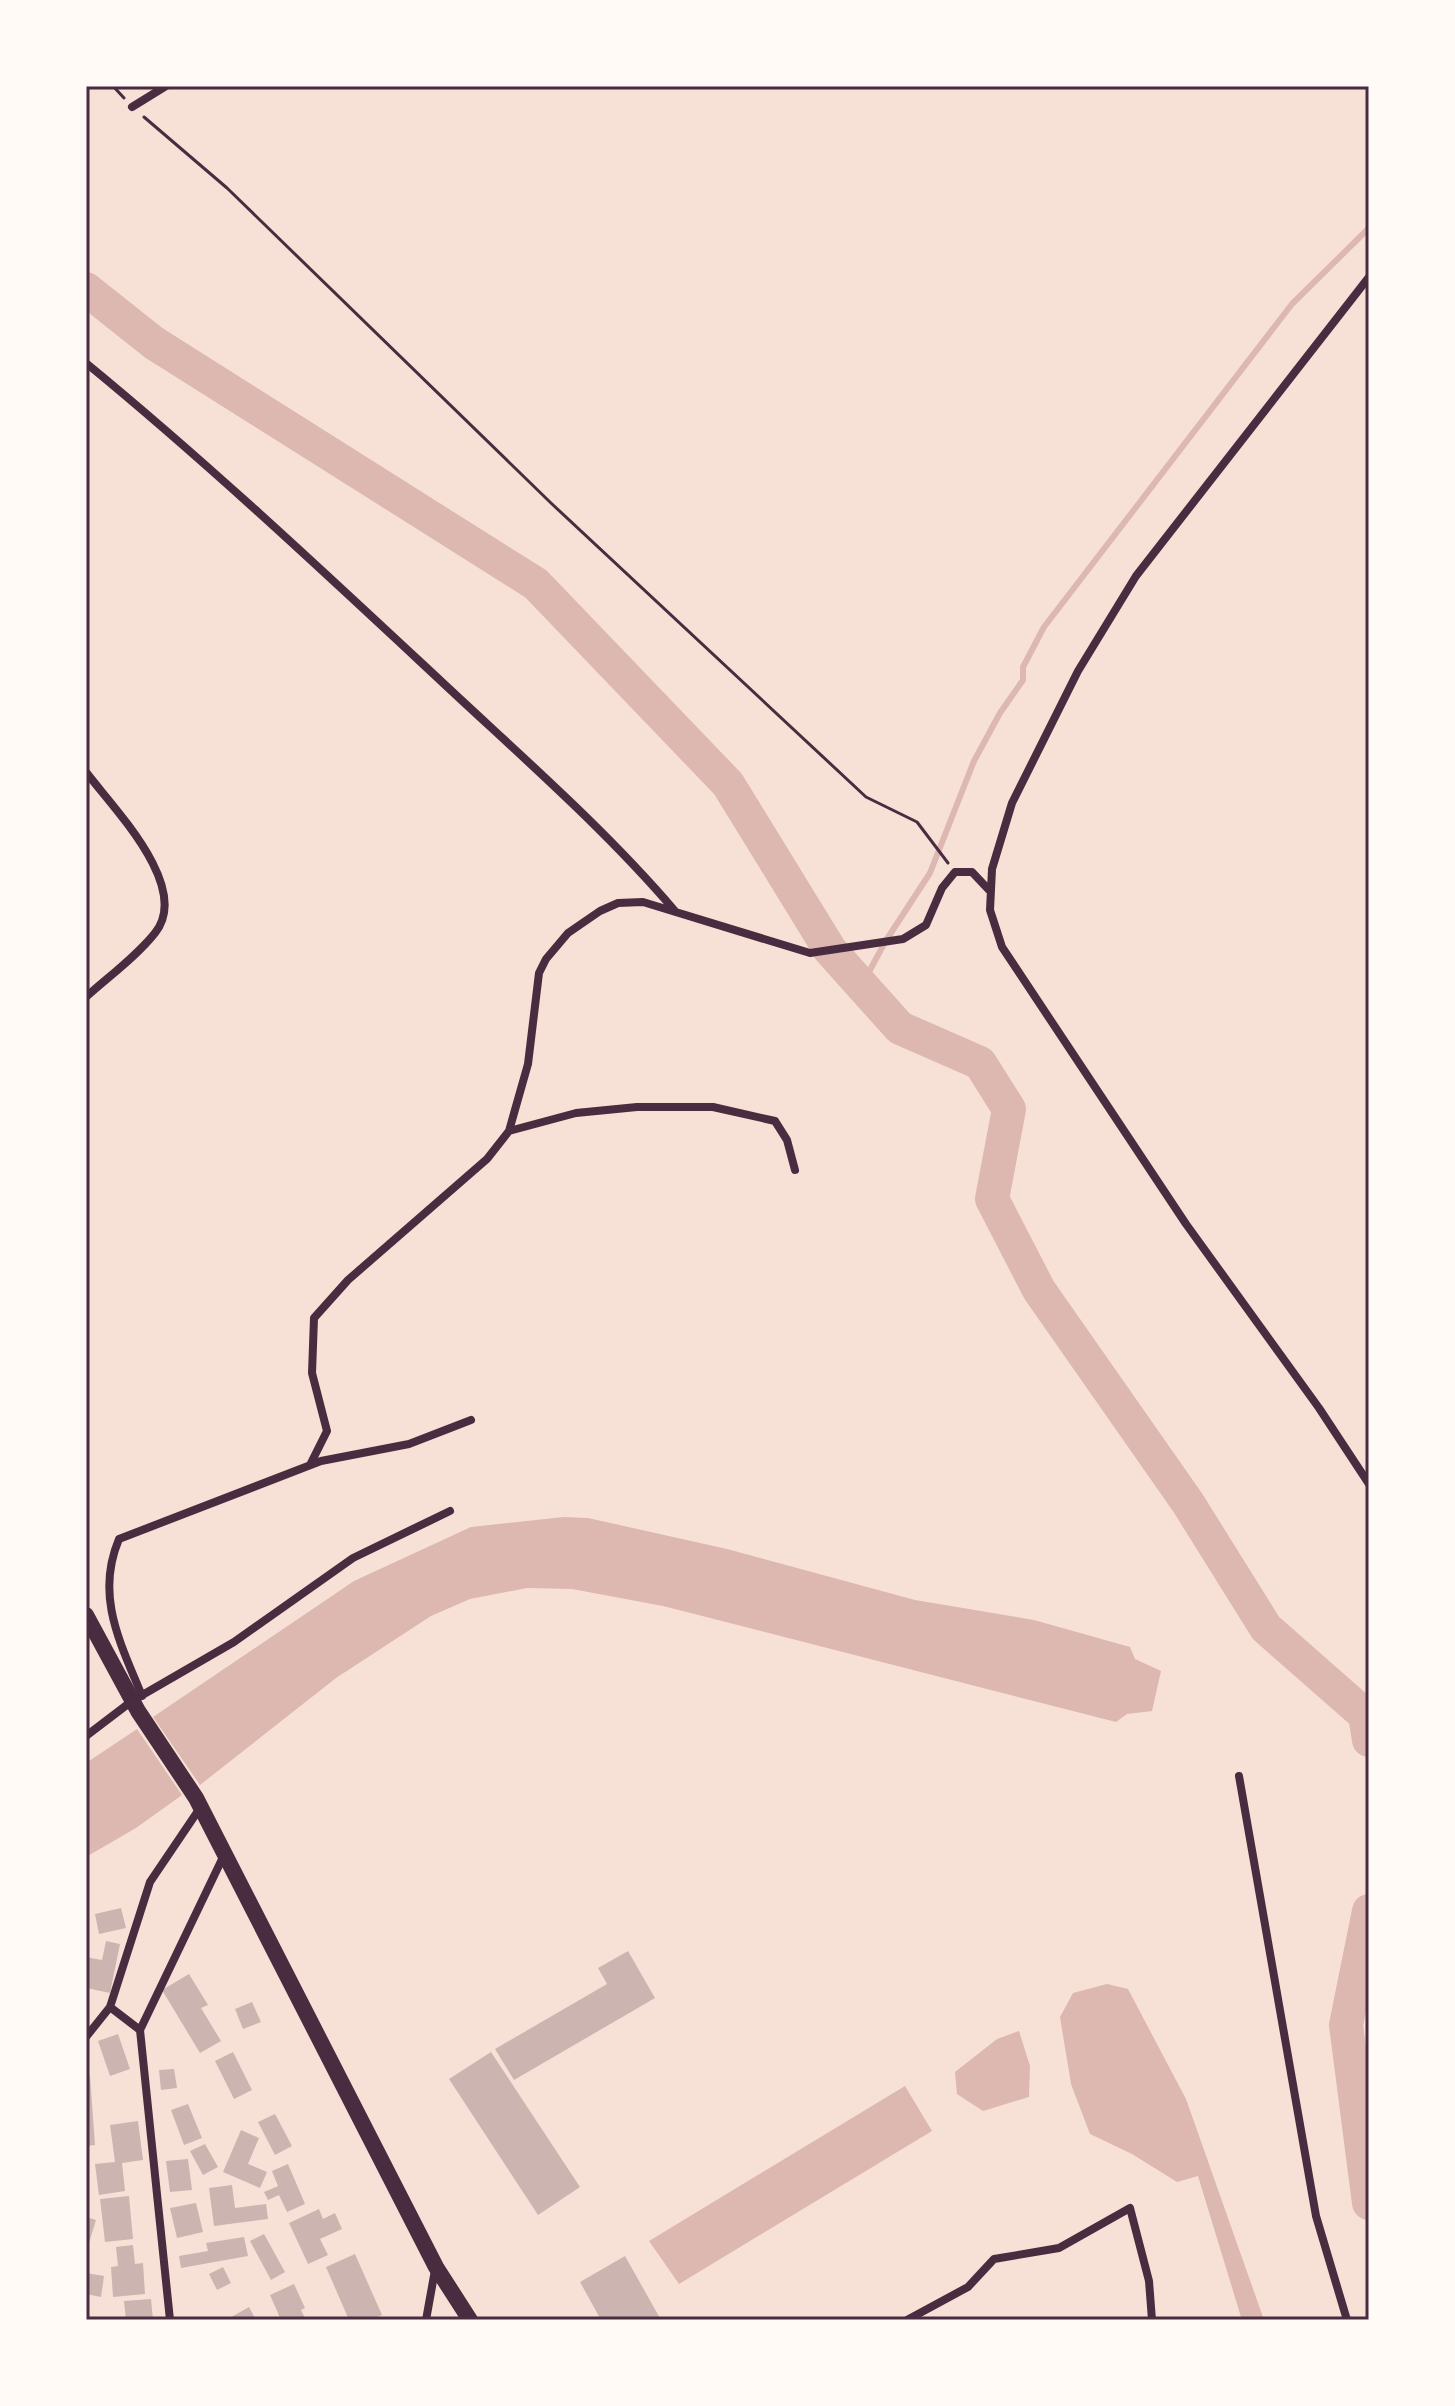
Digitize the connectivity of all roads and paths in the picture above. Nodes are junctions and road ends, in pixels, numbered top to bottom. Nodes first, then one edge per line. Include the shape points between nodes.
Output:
1 (113, 86) edge
2 (166, 86) edge
3 (132, 107) junction
4 (1369, 277) edge
5 (86, 363) edge
6 (86, 772) edge
7 (945, 860) dead end
8 (989, 890) junction
9 (675, 911) junction
10 (86, 997) edge
11 (509, 1131) junction
12 (795, 1170) dead end
13 (471, 1420) dead end
14 (310, 1465) junction
15 (1369, 1484) edge
16 (450, 1511) dead end
17 (86, 1615) edge
18 (137, 1702) junction
19 (86, 1736) edge
20 (1239, 1776) dead end
21 (198, 1803) junction
22 (225, 1853) junction
23 (110, 2007) junction
24 (140, 2030) junction
25 (86, 2037) edge
26 (436, 2267) junction
27 (170, 2320) edge
28 (426, 2320) edge
29 (470, 2320) edge
30 (907, 2320) edge
31 (1152, 2320) edge
32 (1347, 2320) edge

1 - 3 path
2 - 3 street
3 - 7 path via 227,188 552,504 866,797 917,822
4 - 8 street via 1136,576 1102,628 1012,803
5 - 9 street via 274,526 457,696 629,857
6 - 10 street via 161,875 164,911 156,932
8 - 9 street via 972,872 955,872 926,925 903,939 810,953
8 - 15 street via 993,927 1002,947 1186,1224
9 - 11 street via 643,902 618,903 568,933 546,959 539,973 528,1064
11 - 12 street via 576,1113 713,1107 775,1121
11 - 14 street via 487,1159 348,1280 314,1318 312,1373 327,1431
13 - 14 street via 409,1444
14 - 18 street via 119,1539 108,1564 107,1590
16 - 18 street via 353,1558
17 - 18 main road
18 - 19 street
18 - 21 main road
20 - 32 street via 1316,2216
21 - 22 main road
21 - 23 street via 150,1882
22 - 24 street
22 - 26 main road
23 - 24 street
23 - 25 street
24 - 27 street
26 - 28 street
26 - 29 main road
30 - 31 street via 968,2287 994,2259 1059,2248 1130,2208 1149,2281

